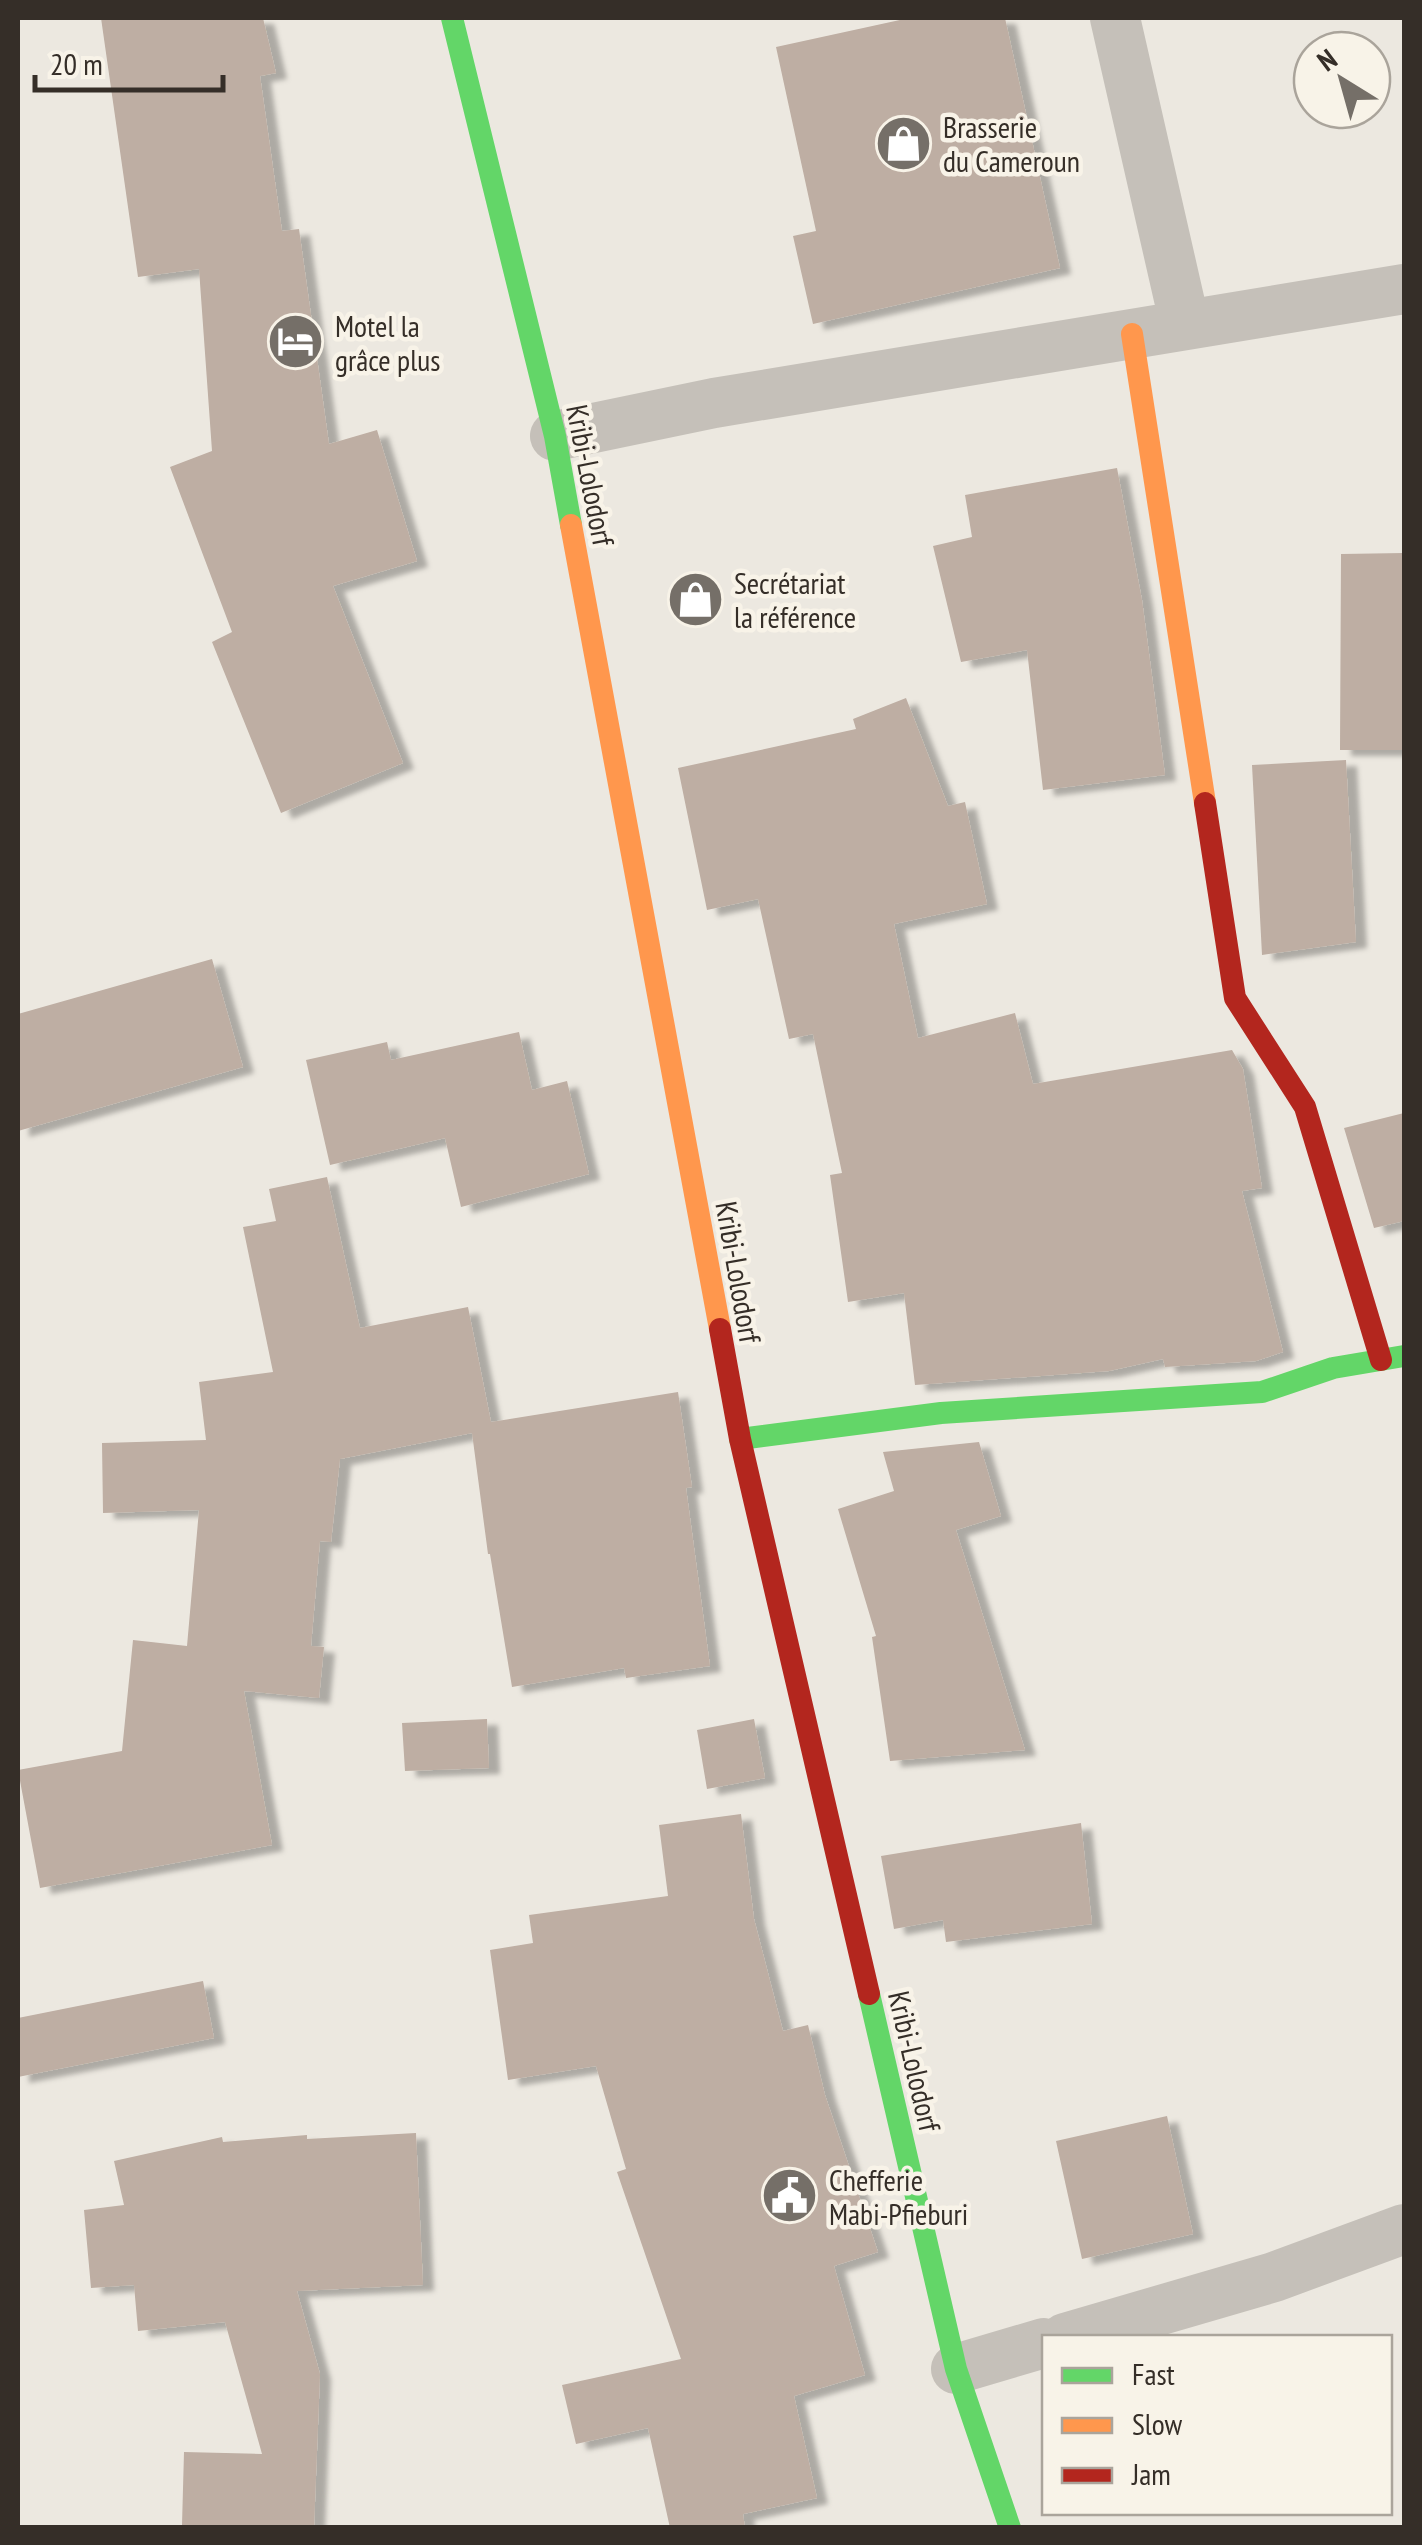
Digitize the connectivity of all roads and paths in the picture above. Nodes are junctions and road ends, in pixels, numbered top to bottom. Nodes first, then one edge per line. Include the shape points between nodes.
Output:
1 (452, 18) edge
2 (1115, 18) edge
3 (1404, 288) edge
4 (1184, 326) junction
5 (1132, 334) junction
6 (555, 436) junction
7 (1393, 1358) edge
8 (740, 1439) junction
9 (1404, 2229) edge
10 (1075, 2335) edge
11 (1042, 2345) edge
12 (956, 2369) junction
13 (1010, 2528) edge

1 - 6 main road, Kribi-Lolodorf
2 - 4 street
3 - 4 street
4 - 5 street
5 - 6 street
5 - 7 main road via 1236,998 1305,1107
6 - 8 main road, Kribi-Lolodorf
7 - 8 main road via 1333,1368 1262,1392 941,1413
8 - 12 main road, Kribi-Lolodorf
9 - 10 street via 1274,2277
11 - 12 street
12 - 13 main road, Kribi-Lolodorf

